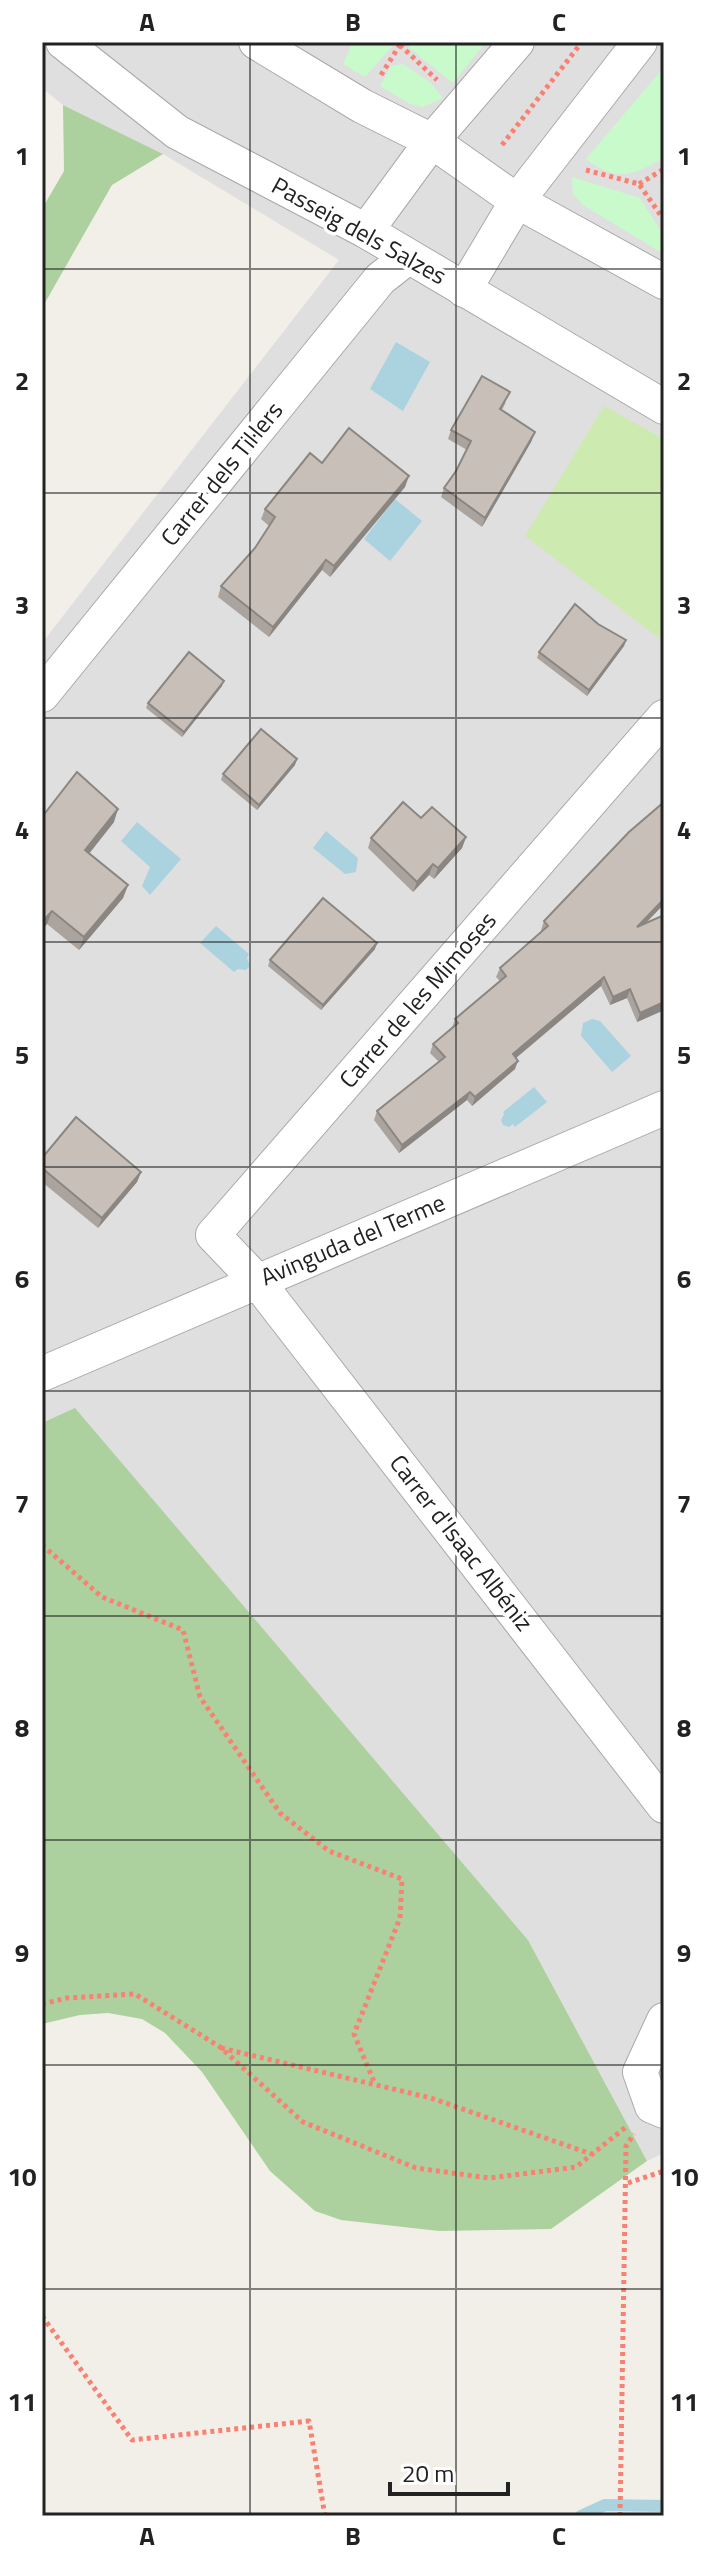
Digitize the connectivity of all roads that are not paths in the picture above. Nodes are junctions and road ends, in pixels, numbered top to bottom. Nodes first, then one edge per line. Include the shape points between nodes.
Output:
1 (63, 42) edge
2 (256, 42) edge
3 (517, 42) edge
4 (640, 42) edge
5 (432, 141) junction
6 (517, 201) junction
7 (366, 231) junction
8 (408, 257) junction
9 (664, 282) edge
10 (464, 290) junction
11 (664, 407) edge
12 (42, 695) edge
13 (664, 717) edge
14 (664, 1108) edge
15 (257, 1281) junction
16 (42, 1374) edge
17 (664, 1806) edge
18 (664, 2020) edge
19 (658, 2109) edge

1 - 7 street, Passeig dels Salzes via 177,132
2 - 5 street
3 - 5 street
4 - 6 street
5 - 6 street
5 - 7 street
6 - 9 street
6 - 10 street
7 - 8 street, Passeig dels Salzes
8 - 10 street, Passeig dels Salzes
8 - 12 street, Carrer dels Til·lers via 380,279
10 - 11 street, Passeig dels Salzes
13 - 15 street, Carrer de les Mimoses via 213,1235
14 - 15 street, Avinguda del Terme
15 - 16 street, Avinguda del Terme
15 - 17 street, Carrer d'Isaac Albéniz
18 - 19 street via 640,2072

